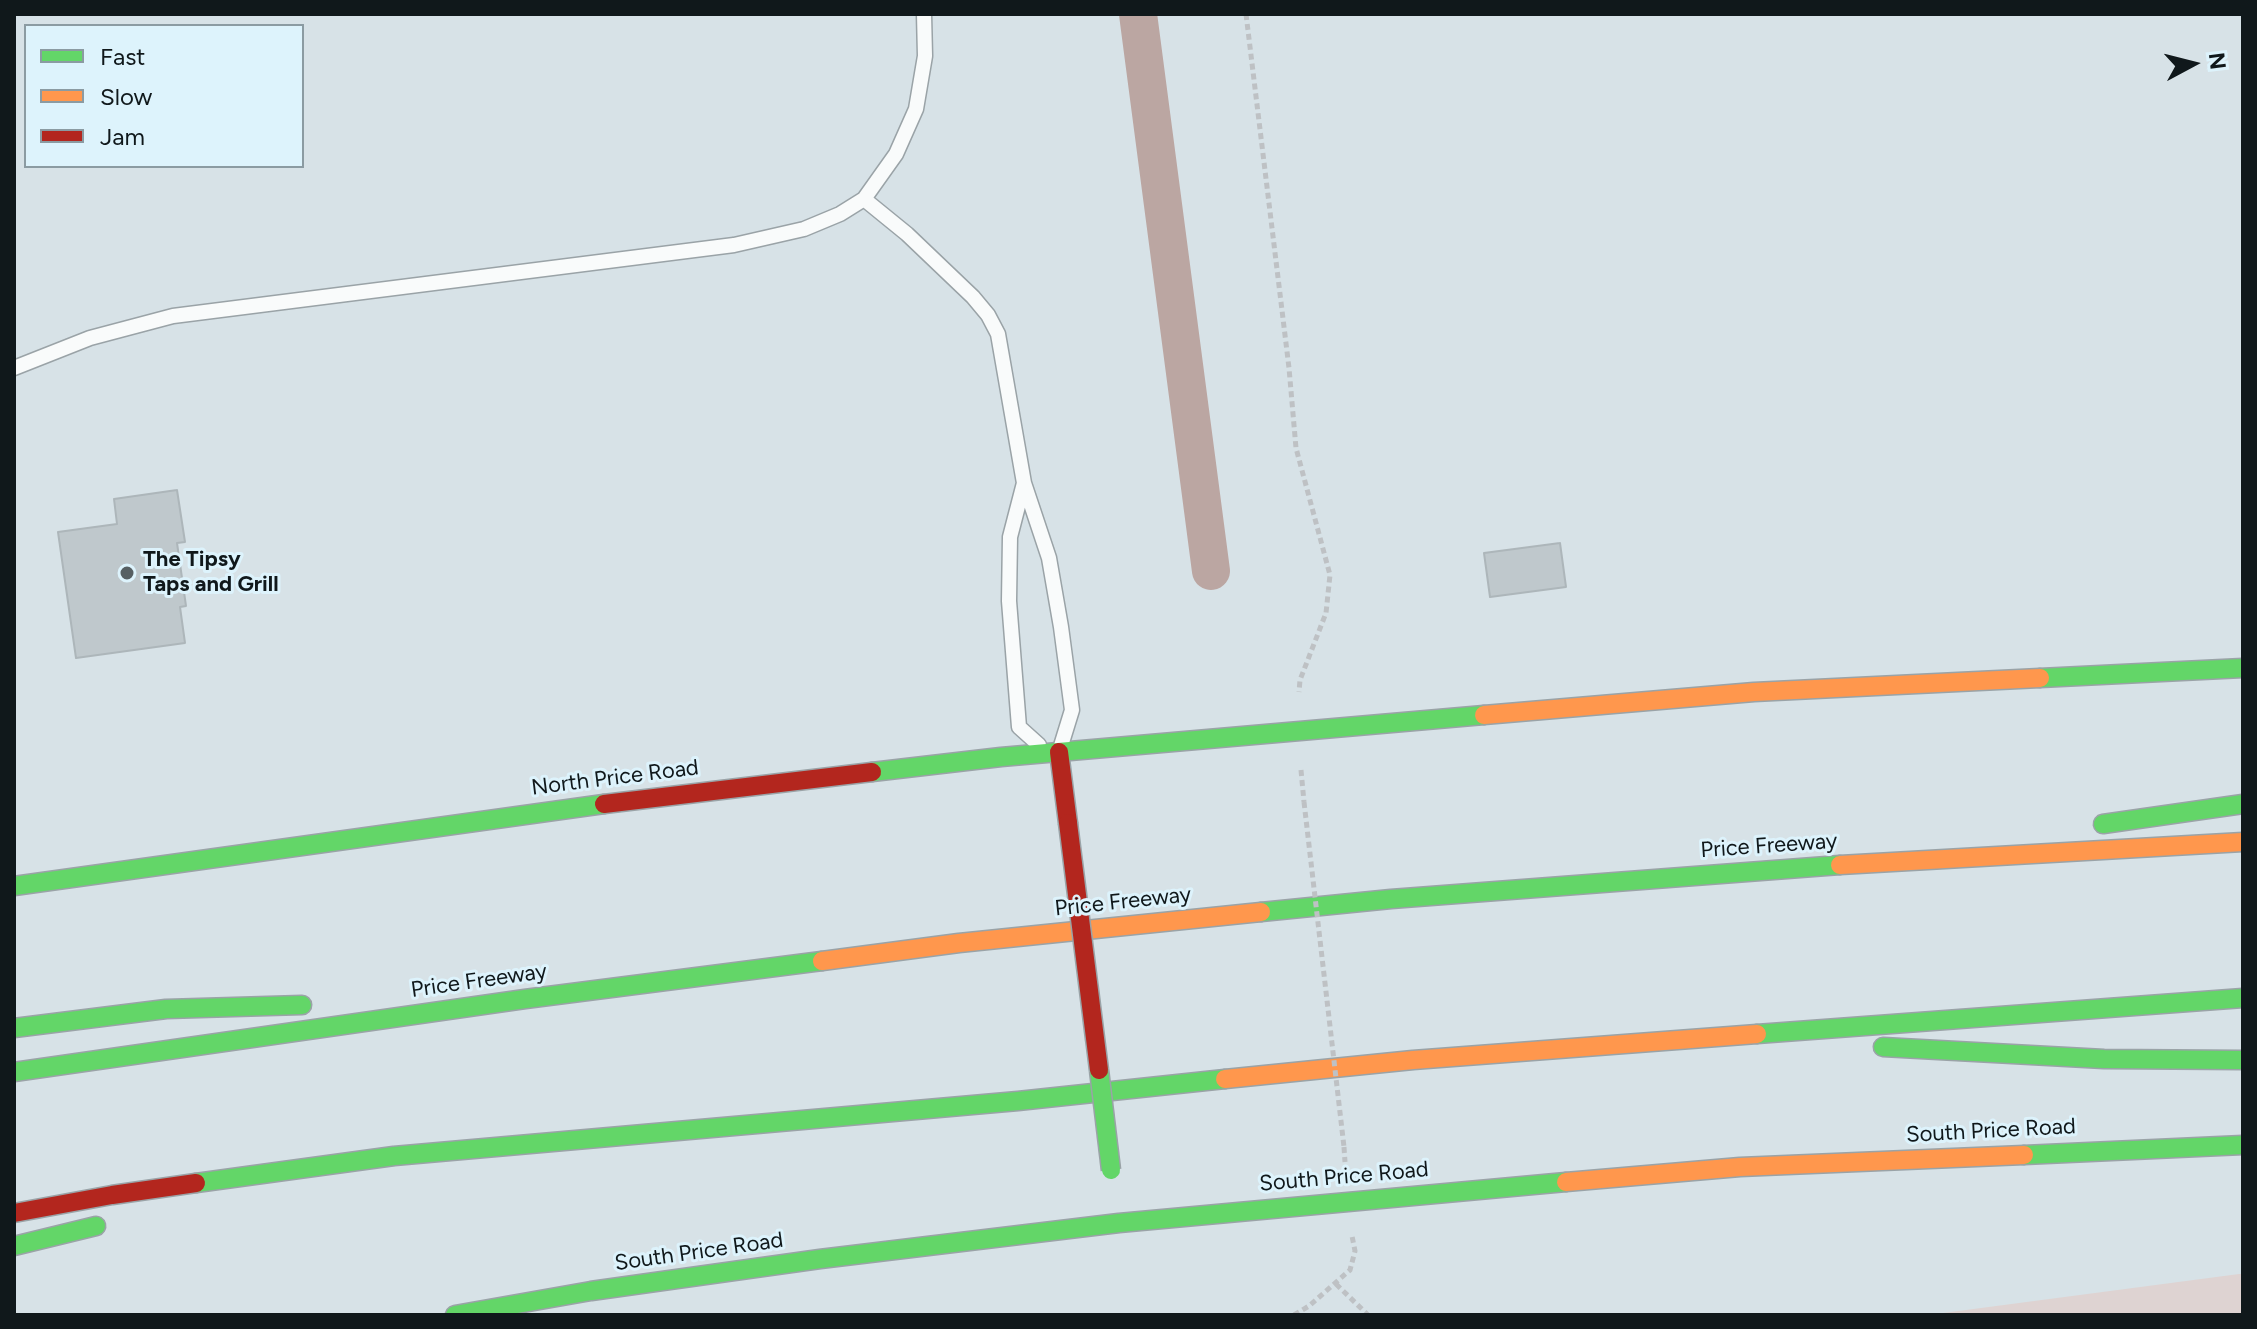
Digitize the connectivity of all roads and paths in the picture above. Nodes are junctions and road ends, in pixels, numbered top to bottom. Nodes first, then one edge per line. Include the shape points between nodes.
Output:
1 (924, 14) edge
2 (1246, 14) edge
3 (864, 199) junction
4 (14, 368) edge
5 (1024, 483) junction
6 (2243, 668) edge
7 (1298, 731) junction
8 (1059, 752) junction
9 (2243, 804) edge
10 (2085, 826) dead end
11 (2006, 838) dead end
12 (2243, 842) edge
13 (1800, 867) junction
14 (14, 886) edge
15 (2243, 998) edge
16 (525, 999) junction
17 (369, 1003) dead end
18 (322, 1004) dead end
19 (14, 1028) edge
20 (1713, 1037) junction
21 (2243, 1060) edge
22 (14, 1072) edge
23 (2243, 1145) edge
24 (1344, 1147) dead end
25 (394, 1156) junction
26 (1112, 1176) dead end
27 (210, 1199) dead end
28 (14, 1213) edge
29 (118, 1221) dead end
30 (14, 1246) edge
31 (1336, 1284) dead end
32 (455, 1315) edge
33 (1368, 1315) edge

1 - 3 lane via 925,56 916,109 896,154
2 - 7 path via 1296,448 1330,575 1326,613 1300,680
3 - 4 lane via 804,229 741,244 173,316 90,338
3 - 5 lane via 988,315 1005,364
5 - 8 lane via 1049,558 1072,710
5 - 8 lane via 1010,537 1009,601 1019,727 1035,743
6 - 7 main road via 1754,692
7 - 8 main road, North Price Road
7 - 24 path, bridge
8 - 14 main road, North Price Road via 553,810
8 - 26 main road, bridge
9 - 10 main road
11 - 13 main road
12 - 13 main road, Price Freeway
13 - 16 main road, Price Freeway via 1391,899 959,943
15 - 20 main road
16 - 17 main road
16 - 22 main road, Price Freeway
18 - 19 main road via 166,1009
20 - 21 main road via 2104,1059
20 - 25 main road via 1413,1060
23 - 32 main road, South Price Road via 1740,1167 1118,1217
25 - 27 main road
25 - 28 main road
29 - 30 main road
31 - 33 path

